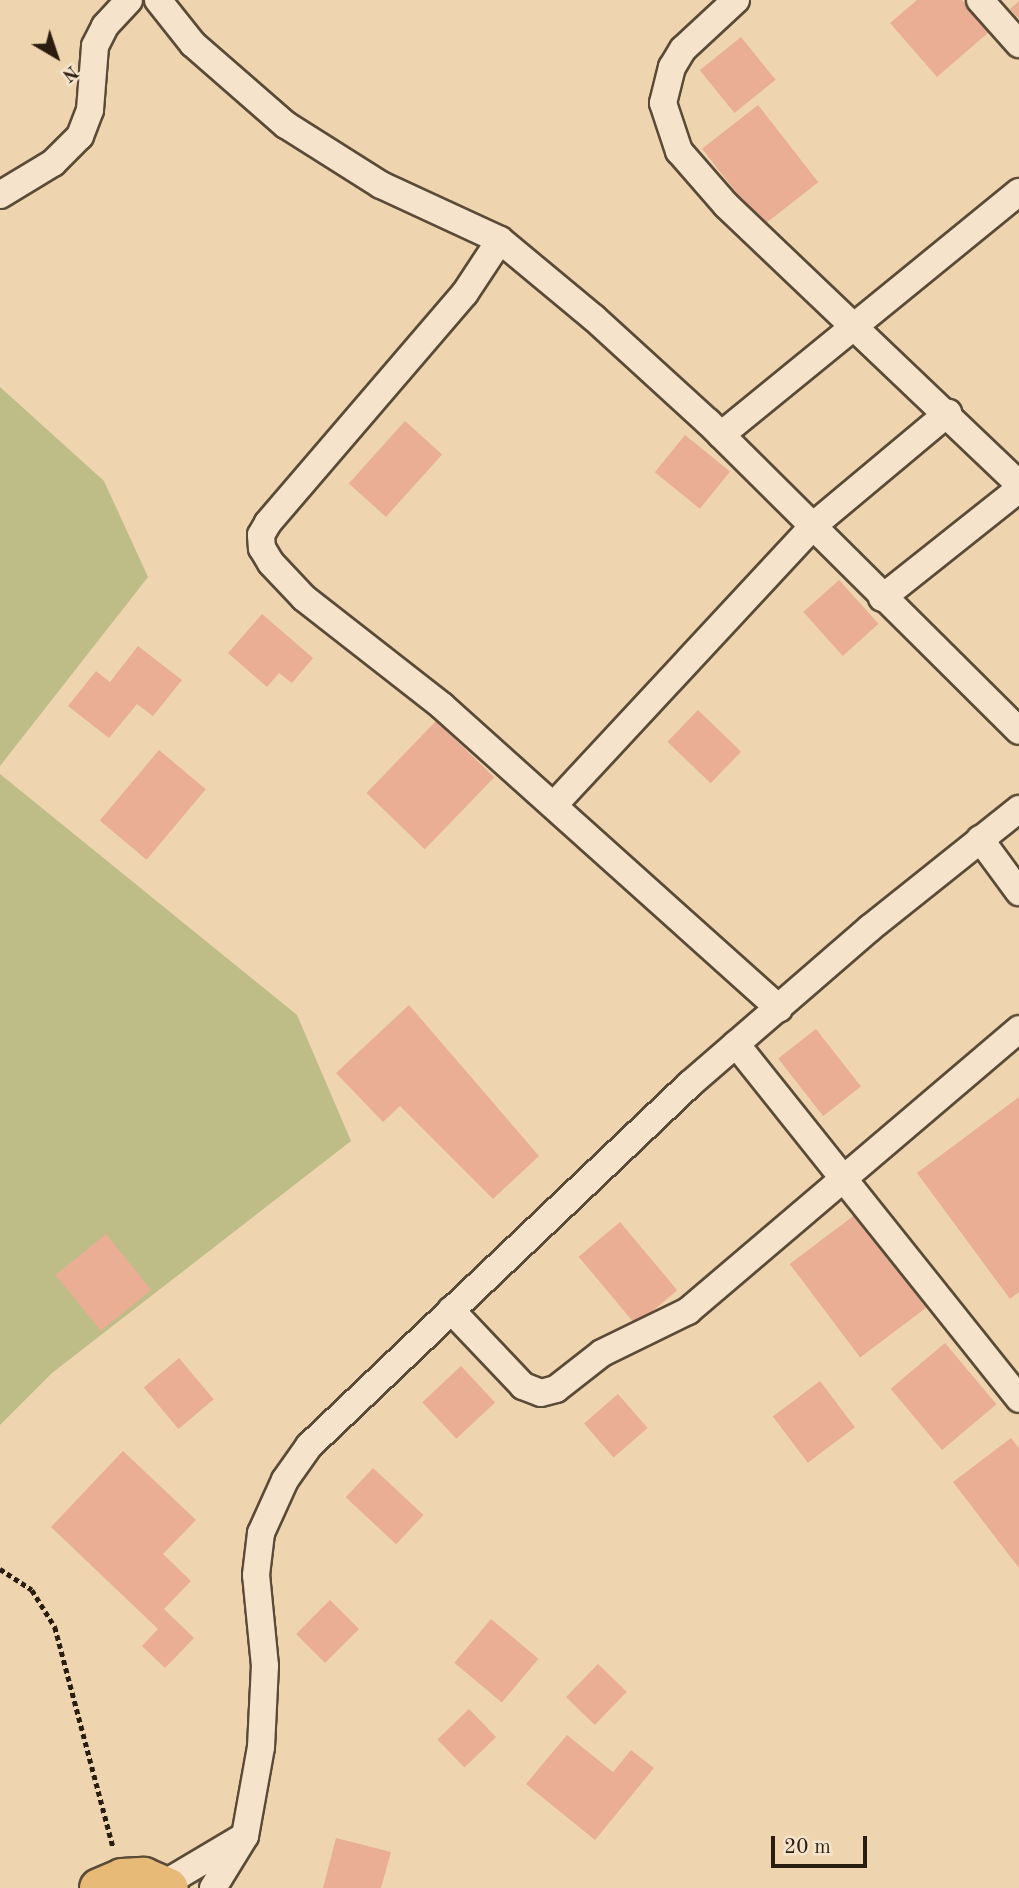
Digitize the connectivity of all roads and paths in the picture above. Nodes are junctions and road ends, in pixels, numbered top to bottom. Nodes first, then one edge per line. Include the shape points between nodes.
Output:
1 (129, 0) edge
2 (158, 0) edge
3 (736, 0) edge
4 (980, 0) edge
5 (1019, 44) edge
6 (1019, 192) edge
7 (0, 195) edge
8 (500, 240) junction
9 (854, 325) junction
10 (948, 413) junction
11 (722, 435) junction
12 (1019, 486) edge
13 (814, 525) junction
14 (882, 598) junction
15 (1019, 731) edge
16 (554, 805) junction
17 (1019, 809) edge
18 (980, 839) junction
19 (1019, 892) edge
20 (779, 1007) junction
21 (1019, 1029) edge
22 (736, 1044) junction
23 (845, 1179) junction
24 (451, 1310) junction
25 (1015, 1385) edge
26 (0, 1569) edge
27 (246, 1836) junction
28 (111, 1883) edge
29 (166, 1886) edge
30 (213, 1888) edge

1 - 7 street via 105,26 95,46 90,110 80,136 53,163
2 - 8 street via 193,44 286,125 381,185
3 - 9 street via 682,49 672,67 663,103 668,128 679,151 726,205
4 - 5 street
6 - 9 street
8 - 11 street
8 - 16 street via 465,293 268,523 261,535 262,548 304,598 442,706
9 - 10 street
9 - 11 street
10 - 12 street
10 - 13 street
11 - 13 street
12 - 14 street
13 - 14 street
13 - 16 street
14 - 15 street
16 - 20 street
17 - 18 street
18 - 19 street
18 - 20 street
20 - 22 street
21 - 23 street
22 - 23 street
22 - 24 street
23 - 24 street via 688,1311 602,1353 556,1389 541,1393 523,1386
23 - 25 street
24 - 27 street via 309,1446 271,1504 261,1533 256,1575 265,1666 261,1747
26 - 28 path via 33,1590 55,1627
27 - 29 street
27 - 30 street
28 - 29 main road via 144,1877

